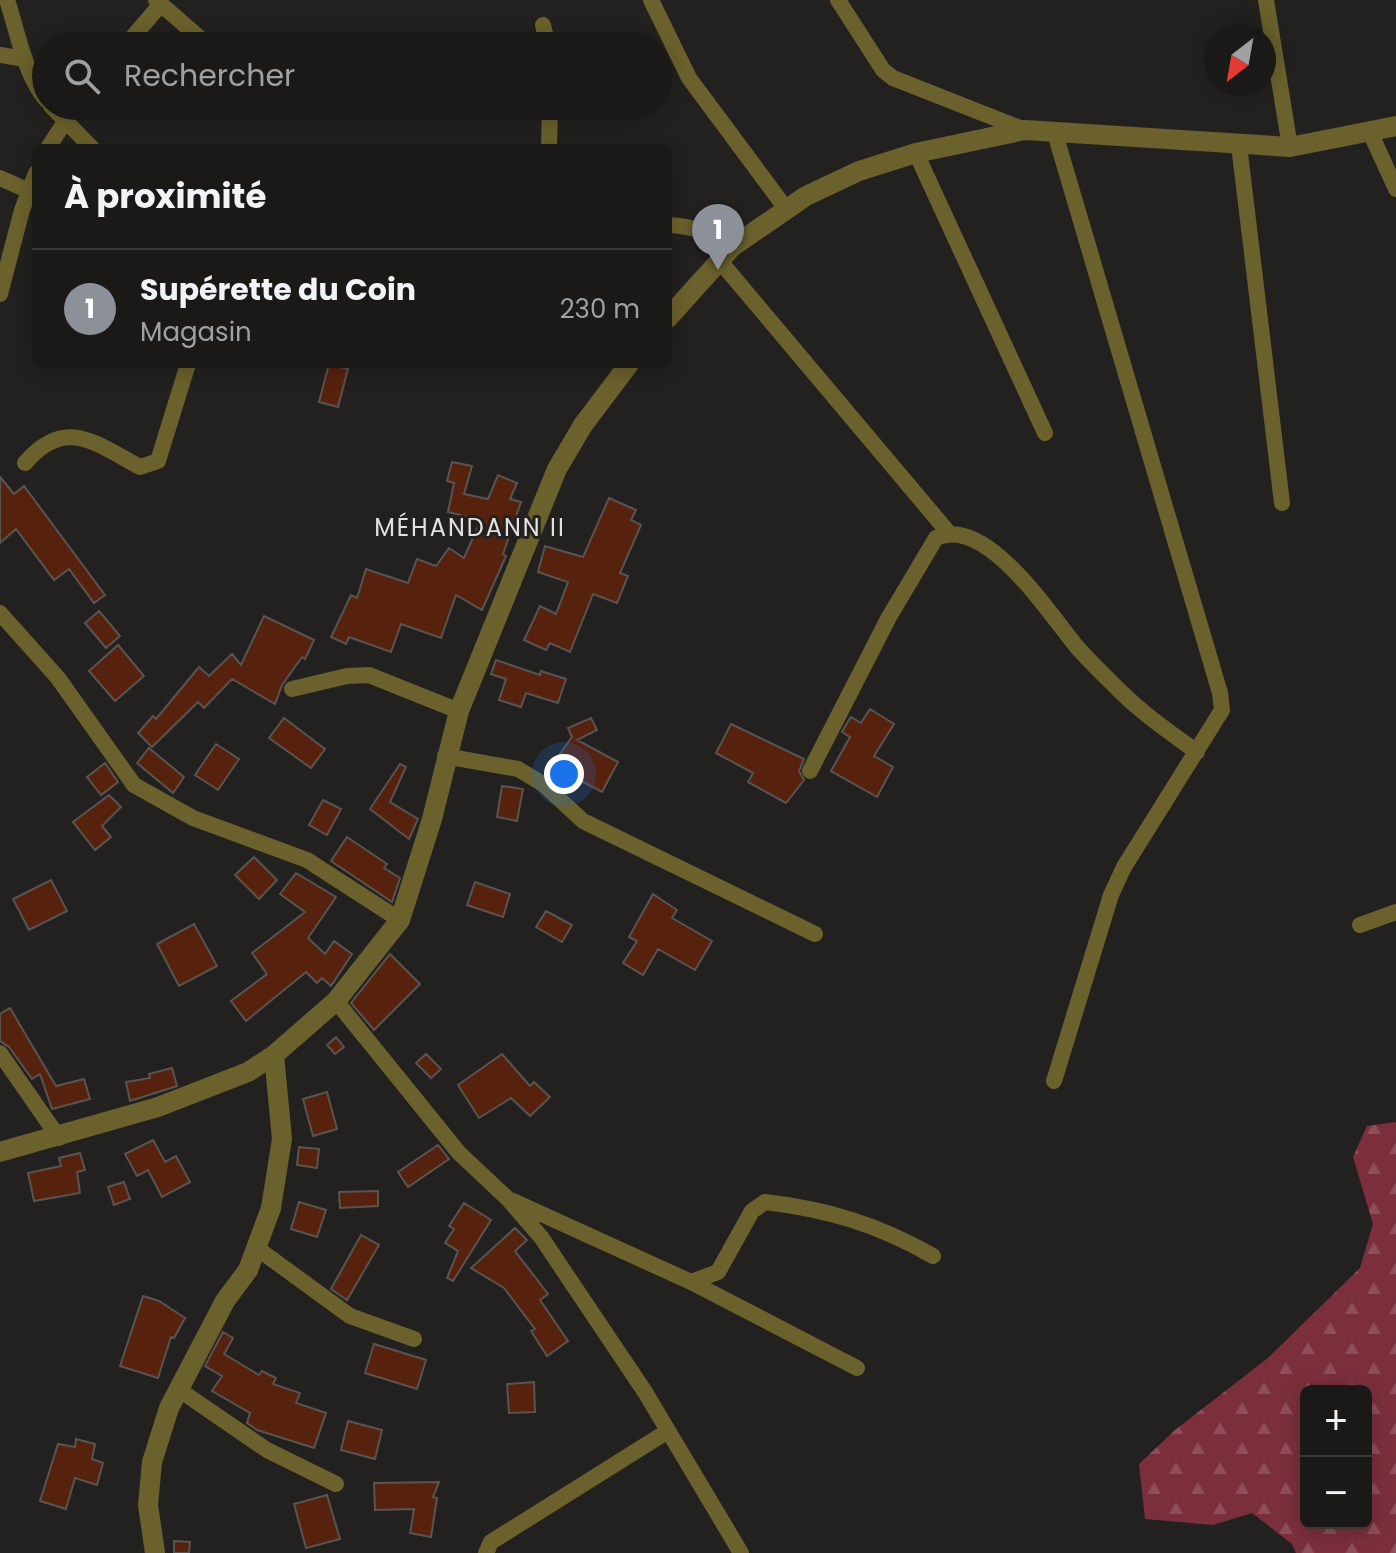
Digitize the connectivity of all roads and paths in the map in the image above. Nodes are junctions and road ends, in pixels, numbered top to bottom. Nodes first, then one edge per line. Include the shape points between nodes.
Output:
1 (7, 0) edge
2 (651, 0) edge
3 (838, 0) edge
4 (1266, 0) edge
5 (158, 2) edge
6 (543, 25) dead end
7 (136, 32) edge
8 (193, 32) edge
9 (545, 32) edge
10 (667, 32) edge
11 (672, 43) edge
12 (0, 55) edge
13 (25, 59) junction
14 (32, 76) edge
15 (550, 120) edge
16 (63, 121) joint
17 (1396, 126) edge
18 (1025, 130) junction
19 (1054, 130) junction
20 (1370, 132) junction
21 (50, 144) edge
22 (88, 144) edge
23 (549, 144) edge
24 (1239, 145) junction
25 (1290, 147) junction
26 (916, 153) junction
27 (0, 178) edge
28 (1396, 189) edge
29 (32, 192) edge
30 (32, 195) edge
31 (787, 210) junction
32 (672, 225) edge
33 (726, 254) junction
34 (0, 294) edge
35 (672, 314) edge
36 (187, 368) edge
37 (626, 368) edge
38 (1045, 433) dead end
39 (25, 463) dead end
40 (1282, 503) dead end
41 (948, 532) junction
42 (0, 613) edge
43 (292, 689) dead end
44 (459, 711) junction
45 (1197, 752) junction
46 (445, 756) junction
47 (810, 771) dead end
48 (1396, 912) edge
49 (400, 920) junction
50 (1360, 925) dead end
51 (815, 934) dead end
52 (336, 1001) junction
53 (0, 1053) edge
54 (274, 1055) junction
55 (1054, 1081) dead end
56 (59, 1138) junction
57 (0, 1152) edge
58 (508, 1199) junction
59 (258, 1249) junction
60 (933, 1256) dead end
61 (691, 1282) junction
62 (414, 1339) dead end
63 (857, 1368) dead end
64 (178, 1389) junction
65 (668, 1431) junction
66 (336, 1484) dead end
67 (155, 1553) edge
68 (486, 1553) edge
69 (741, 1553) edge

1 - 13 street
2 - 10 street
3 - 18 street via 893,78
4 - 25 street
5 - 7 street
5 - 8 street
6 - 9 street
11 - 31 street via 689,78
12 - 13 street
13 - 14 street
15 - 23 street
16 - 21 street
16 - 22 street
17 - 20 street
18 - 19 street
18 - 26 street
19 - 24 street
19 - 45 street via 1220,693 1222,710
20 - 25 street
20 - 28 street
24 - 25 street
24 - 40 street
26 - 31 street via 859,171
26 - 38 street
27 - 29 street
30 - 34 street
31 - 33 street
32 - 33 street via 713,234
33 - 35 street
33 - 41 street
36 - 39 street via 158,461 140,467 90,441 65,436 42,444
37 - 44 street via 557,469
41 - 45 street via 960,533 1009,565 1123,695
41 - 47 street via 936,538 889,617
42 - 49 street via 58,678 134,785 193,818 307,860
43 - 44 street via 369,675
44 - 46 street
45 - 55 street via 1111,895
46 - 49 street via 432,819
46 - 51 street via 518,769 583,821
48 - 50 street
49 - 52 street
52 - 54 street
52 - 58 street via 459,1153
53 - 56 street
54 - 56 street via 248,1072 158,1107
54 - 59 street via 282,1139
56 - 57 street
58 - 61 street
58 - 65 street via 587,1301
59 - 62 street via 350,1316
59 - 64 street
60 - 61 street via 856,1220 812,1207 765,1202 752,1211 718,1272
61 - 63 street
64 - 66 street via 267,1450
64 - 67 street via 152,1462 148,1505
65 - 68 street via 491,1542
65 - 69 street

